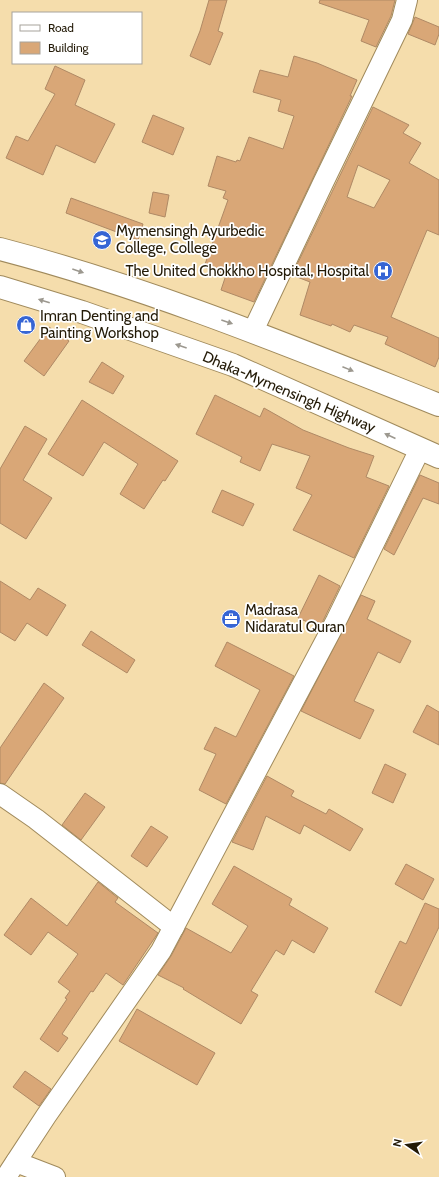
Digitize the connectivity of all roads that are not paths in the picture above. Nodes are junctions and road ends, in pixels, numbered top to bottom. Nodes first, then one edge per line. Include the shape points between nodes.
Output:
1 (408, 0) edge
2 (0, 248) edge
3 (0, 287) edge
4 (253, 331) junction
5 (439, 405) edge
6 (429, 453) edge
7 (0, 794) edge
8 (174, 927) junction
9 (11, 1170) edge
10 (55, 1177) edge

1 - 4 street via 402,20
2 -> 4 main road via 52,262
6 -> 3 main road, Dhaka-Mymensingh Highway via 233,365 82,312
4 -> 5 main road
6 - 8 street via 336,621
7 - 8 street
8 - 9 street via 161,951
9 - 10 street

